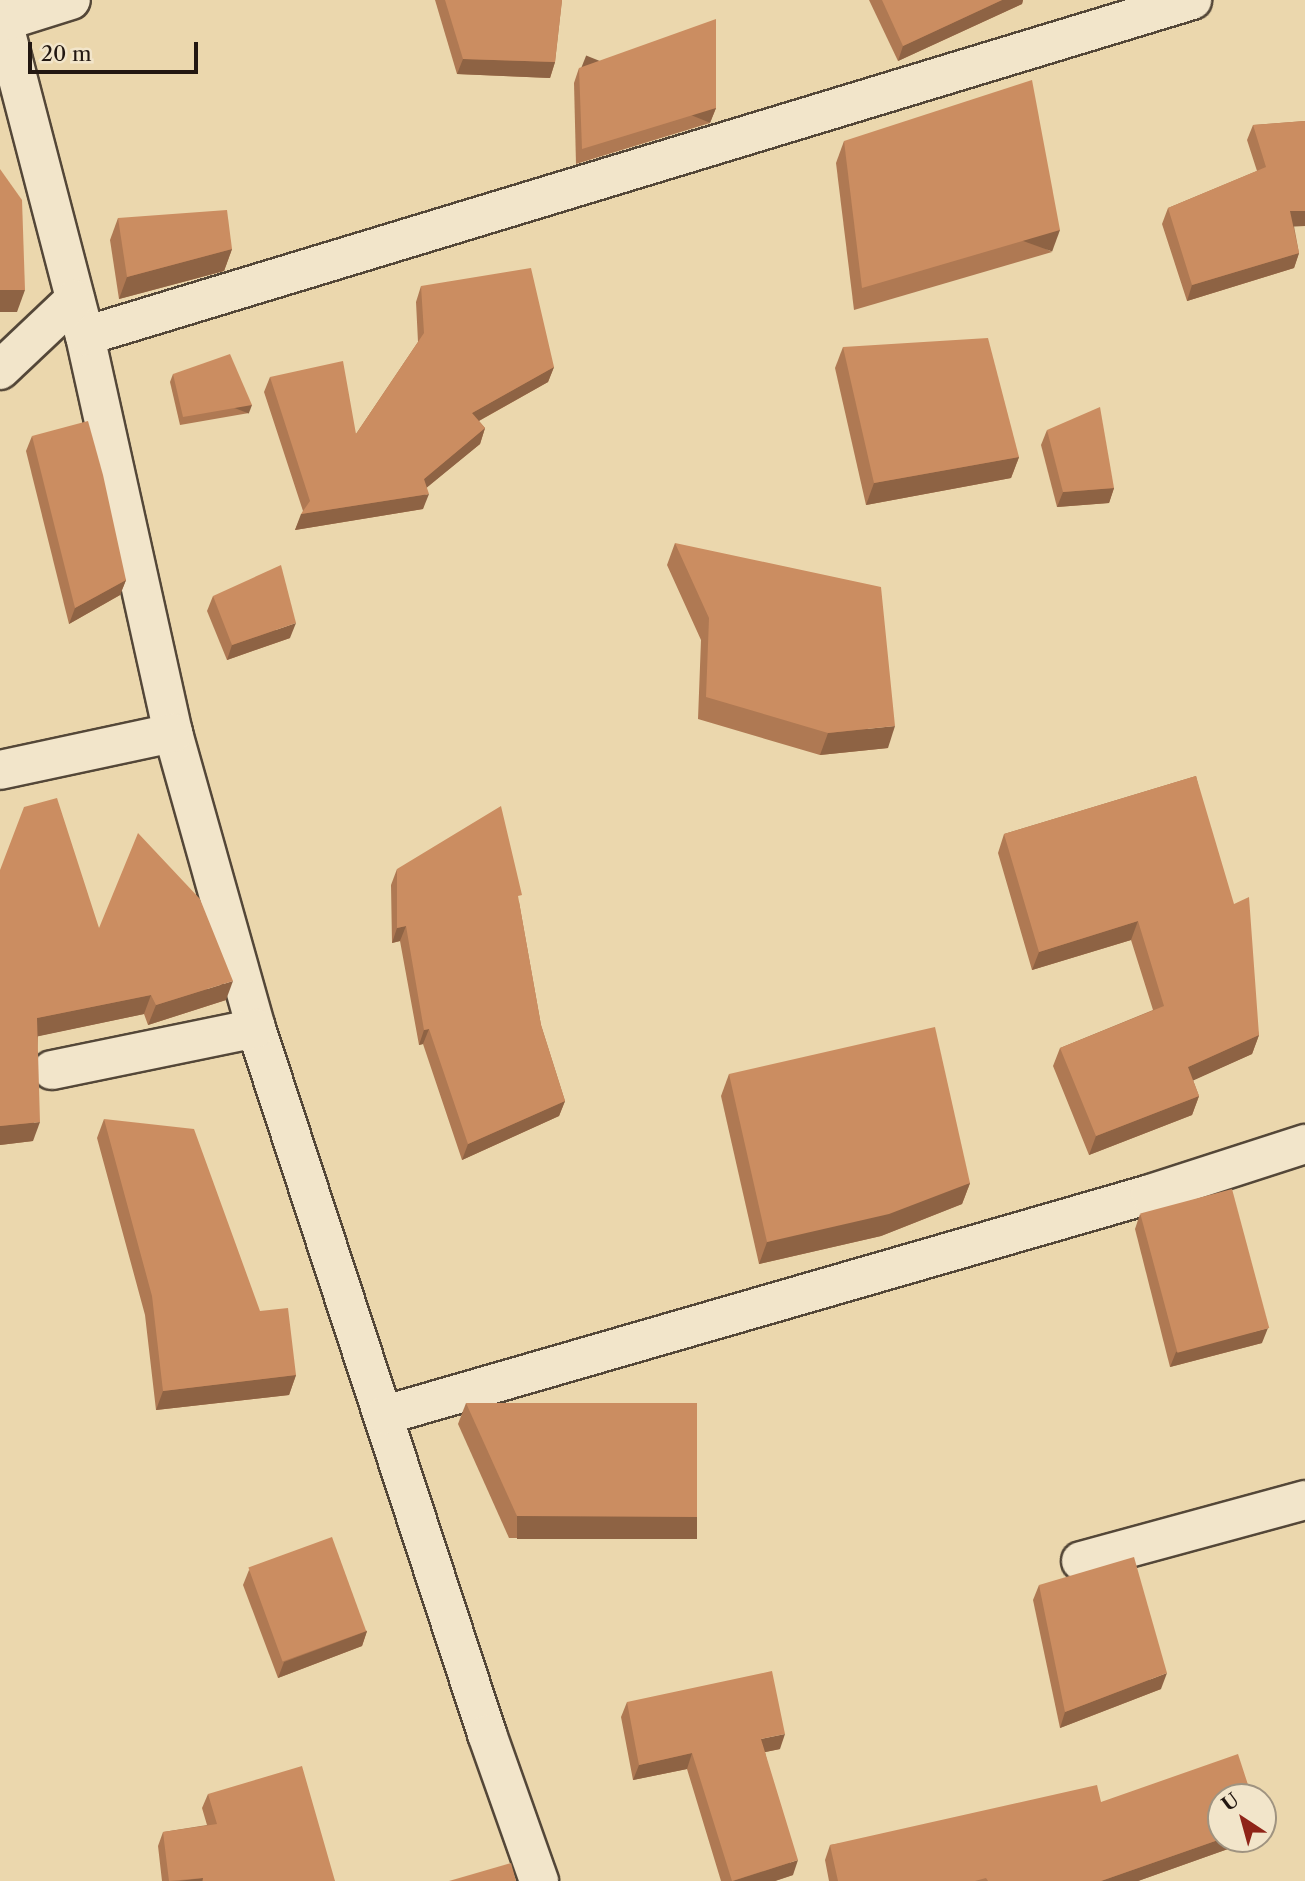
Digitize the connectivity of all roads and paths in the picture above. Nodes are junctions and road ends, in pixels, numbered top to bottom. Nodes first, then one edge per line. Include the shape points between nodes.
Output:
1 (71, 0) edge
2 (1192, 0) edge
3 (2, 16) edge
4 (75, 299) junction
5 (85, 336) junction
6 (0, 370) edge
7 (173, 733) junction
8 (0, 769) edge
9 (256, 1028) junction
10 (52, 1070) dead end
11 (1305, 1144) edge
12 (385, 1415) junction
13 (1305, 1500) edge
14 (1081, 1561) dead end
15 (539, 1881) edge

1 - 3 street
2 - 5 street
3 - 4 street
4 - 5 street
4 - 6 street
5 - 7 street
7 - 8 street
7 - 9 street
9 - 10 street
9 - 12 street
11 - 12 street via 1150,1194
12 - 15 street
13 - 14 street

